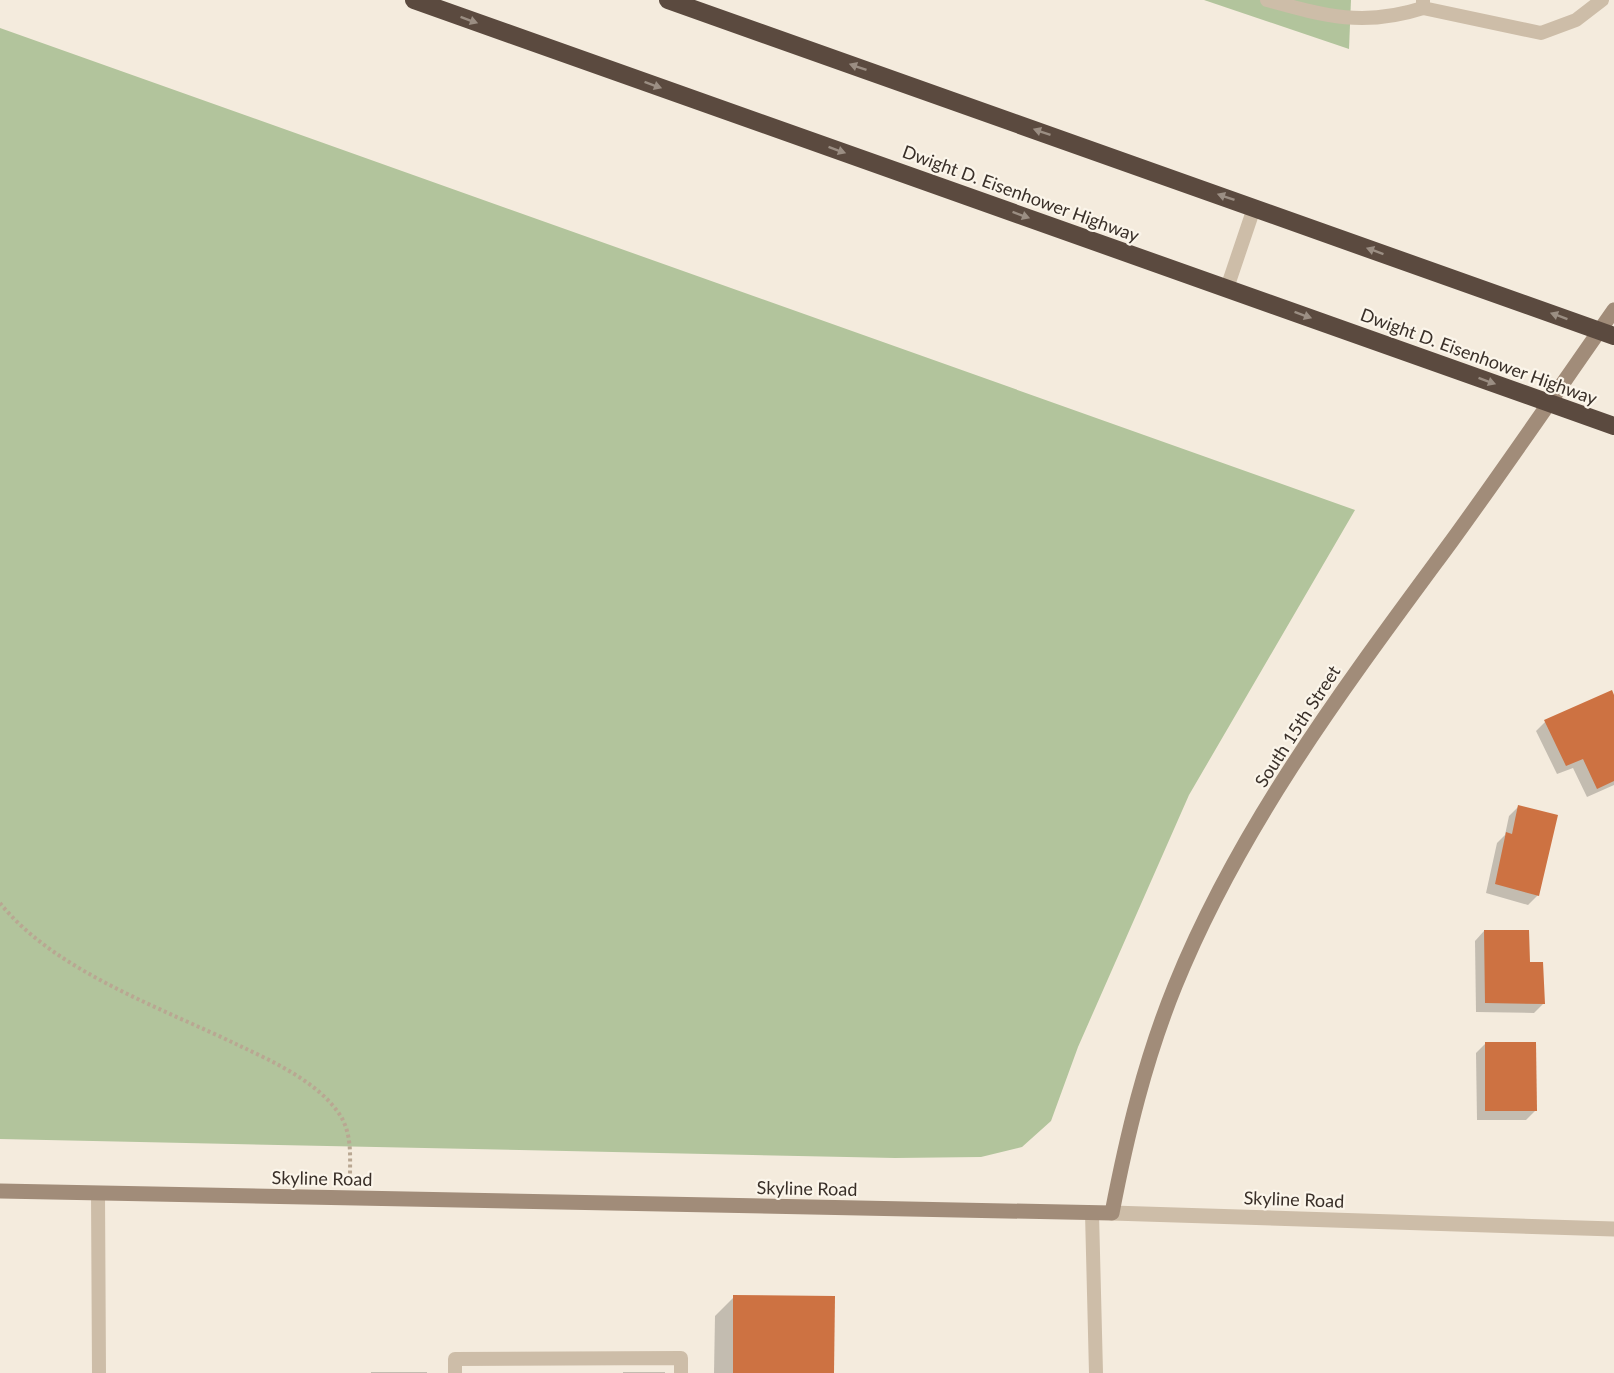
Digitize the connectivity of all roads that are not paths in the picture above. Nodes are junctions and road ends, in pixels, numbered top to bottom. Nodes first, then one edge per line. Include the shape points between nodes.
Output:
1 (414, 0) edge
2 (668, 0) edge
3 (1267, 0) edge
4 (1602, 0) edge
5 (1423, 4) edge
6 (1254, 208) junction
7 (1227, 288) junction
8 (1614, 310) edge
9 (1614, 336) edge
10 (1614, 426) edge
11 (0, 1191) edge
12 (98, 1193) junction
13 (1092, 1213) junction
14 (1112, 1213) junction
15 (1614, 1229) edge
16 (99, 1373) edge
17 (455, 1373) edge
18 (681, 1373) edge
19 (1096, 1373) edge

1 -> 7 highway, Dwight D. Eisenhower Highway
6 -> 2 highway
3 - 5 lane via 1319,14 1367,19 1394,17
4 - 5 lane via 1576,20 1541,33
6 - 7 lane
9 -> 6 highway
7 -> 10 highway, Dwight D. Eisenhower Highway
8 - 14 main road, South 15th Street via 1491,487 1319,722 1244,846 1175,985 1148,1057
11 - 12 main road, Skyline Road
12 - 13 main road, Skyline Road
12 - 16 lane
13 - 14 main road, Skyline Road
13 - 19 lane
14 - 15 street, Skyline Road
17 - 18 lane via 455,1359 681,1358

